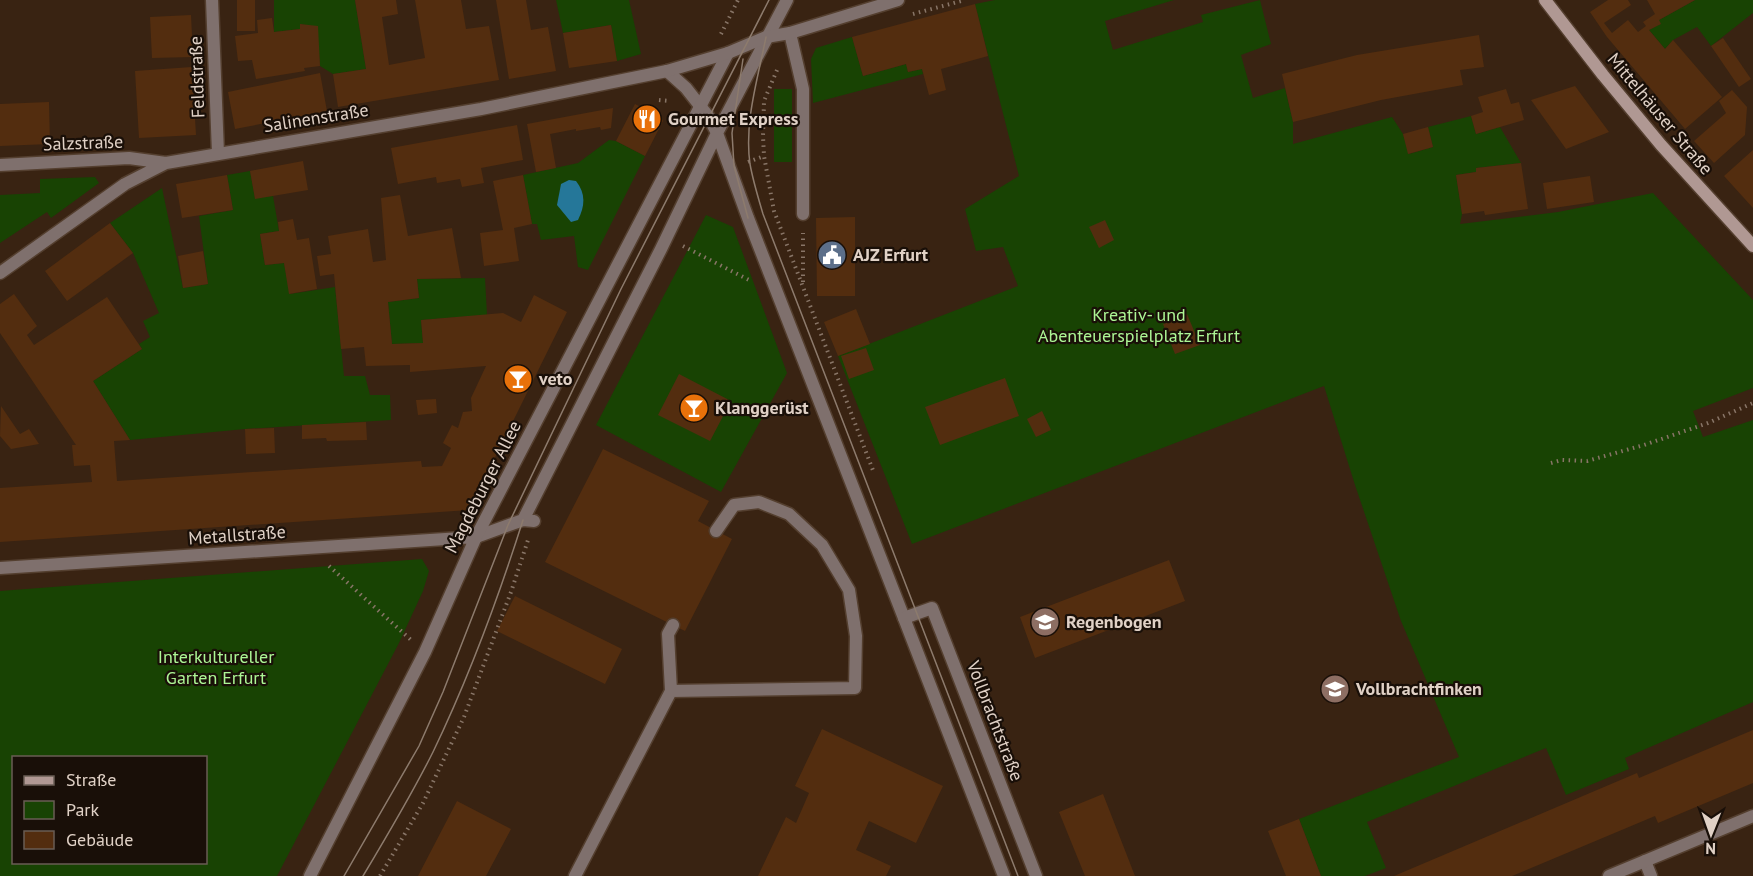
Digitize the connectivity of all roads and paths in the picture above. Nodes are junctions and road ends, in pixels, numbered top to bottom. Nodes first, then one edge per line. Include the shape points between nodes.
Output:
1 (212, 0) edge
2 (738, 0) edge
3 (787, 0) edge
4 (898, 0) edge
5 (1545, 0) edge
6 (790, 33) junction
7 (720, 36) dead end
8 (766, 38) junction
9 (728, 53) junction
10 (667, 71) junction
11 (701, 107) junction
12 (717, 133) junction
13 (218, 153) junction
14 (764, 156) dead end
15 (166, 163) junction
16 (0, 165) edge
17 (803, 214) joint
18 (1751, 241) edge
19 (679, 245) dead end
20 (0, 273) edge
21 (756, 284) dead end
22 (803, 286) junction
23 (1753, 403) edge
24 (1551, 464) dead end
25 (874, 473) dead end
26 (529, 520) junction
27 (716, 531) dead end
28 (476, 537) junction
29 (309, 548) junction
30 (0, 567) edge
31 (904, 618) junction
32 (673, 625) dead end
33 (425, 652) junction
34 (671, 691) junction
35 (1753, 816) edge
36 (1645, 861) junction
37 (310, 876) edge
38 (380, 876) edge
39 (574, 876) edge
40 (1004, 876) edge
41 (1036, 876) edge
42 (1609, 876) edge
43 (1651, 876) edge

1 - 13 street, Feldstraße
2 - 7 path
3 - 8 street
4 - 6 street, Salinenstraße
5 - 18 main road, Mittelhäuser Straße via 1661,145
6 - 8 street, Salinenstraße
6 - 17 street via 803,89
8 - 9 street, Salinenstraße
8 - 12 street
9 - 10 street, Salinenstraße
9 - 11 street, Magdeburger Allee
10 - 11 street
10 - 13 street, Salinenstraße via 482,109
11 - 12 street
11 - 28 street, Magdeburger Allee
12 - 26 street
12 - 31 street
13 - 15 street, Salinenstraße
14 - 22 path via 774,211
15 - 16 street, Salzstraße via 129,158
15 - 20 street, Salinenstraße via 124,184
17 - 22 path
19 - 21 path
22 - 25 path
23 - 24 path via 1644,445 1587,461 1562,460
26 - 28 street, Metallstraße
26 - 38 path via 511,592 464,717 423,803
27 - 34 street via 734,505 759,502 789,514 822,545 849,590 856,636 855,688
28 - 29 street, Metallstraße
28 - 33 street, Magdeburger Allee
29 - 30 street, Metallstraße
29 - 33 path
31 - 40 street
31 - 41 street, Vollbrachtstraße via 932,608
32 - 34 street via 668,634
33 - 37 street, Magdeburger Allee
34 - 39 street
35 - 36 street
36 - 42 street
36 - 43 street

